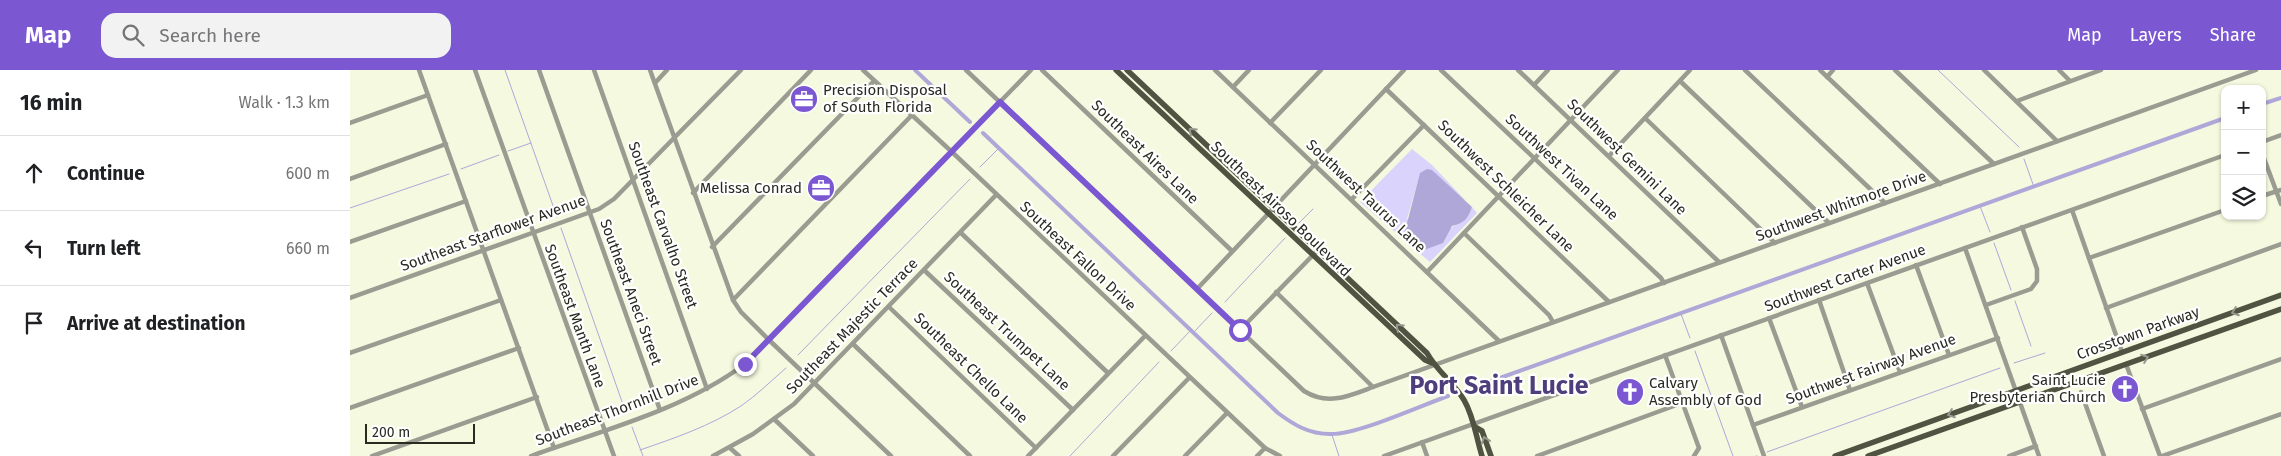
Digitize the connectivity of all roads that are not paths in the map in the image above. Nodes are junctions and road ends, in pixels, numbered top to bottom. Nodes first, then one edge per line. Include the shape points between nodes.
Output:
1 (419, 70) edge
2 (475, 70) edge
3 (539, 70) edge
4 (594, 70) edge
5 (650, 70) edge
6 (667, 70) edge
7 (741, 70) edge
8 (810, 70) edge
9 (863, 70) edge
10 (966, 70) edge
11 (1031, 70) edge
12 (1042, 70) edge
13 (1116, 70) edge
14 (1127, 70) edge
15 (1215, 70) edge
16 (1249, 70) edge
17 (1321, 70) edge
18 (1404, 70) edge
19 (1441, 70) edge
20 (1518, 70) edge
21 (1548, 70) edge
22 (1618, 70) edge
23 (1690, 70) edge
24 (1745, 70) edge
25 (1820, 70) edge
26 (1833, 70) edge
27 (1896, 70) edge
28 (1984, 70) edge
29 (2059, 70) edge
30 (2101, 70) edge
31 (2256, 70) edge
32 (1827, 77) junction
33 (874, 81) junction
34 (1680, 81) junction
35 (2070, 81) junction
36 (655, 83) junction
37 (1534, 85) junction
38 (1233, 86) junction
39 (1386, 89) junction
40 (428, 95) junction
41 (2017, 101) junction
42 (1000, 102) junction
43 (912, 116) junction
44 (1644, 118) junction
45 (1570, 120) junction
46 (350, 123) edge
47 (1270, 123) junction
48 (1424, 125) junction
49 (2281, 135) edge
50 (675, 139) junction
51 (2057, 141) junction
52 (2266, 141) edge
53 (446, 144) junction
54 (952, 152) junction
55 (1609, 156) junction
56 (2221, 156) edge
57 (1534, 158) junction
58 (2266, 162) edge
59 (1314, 164) junction
60 (1994, 164) junction
61 (350, 178) edge
62 (633, 180) junction
63 (1940, 184) junction
64 (2279, 190) edge
65 (693, 193) junction
66 (996, 195) junction
67 (2266, 195) edge
68 (1499, 196) junction
69 (1352, 200) junction
70 (466, 201) junction
71 (1885, 203) junction
72 (2281, 204) edge
73 (1274, 207) junction
74 (2072, 210) junction
75 (2221, 211) edge
76 (590, 213) junction
77 (1268, 214) junction
78 (1829, 223) junction
79 (2022, 227) junction
80 (533, 233) junction
81 (961, 233) junction
82 (1464, 233) junction
83 (350, 242) edge
84 (1775, 243) junction
85 (2281, 244) edge
86 (712, 247) junction
87 (1965, 248) junction
88 (484, 250) junction
89 (1318, 250) junction
90 (1232, 251) junction
91 (1312, 256) junction
92 (2089, 258) junction
93 (1719, 262) junction
94 (1916, 265) junction
95 (924, 270) junction
96 (1428, 270) junction
97 (1664, 283) junction
98 (1867, 283) junction
99 (1197, 289) junction
100 (1276, 292) junction
101 (2281, 295) edge
102 (350, 298) edge
103 (501, 300) junction
104 (733, 300) junction
105 (1818, 300) junction
106 (1609, 302) junction
107 (1986, 305) junction
108 (888, 307) junction
109 (2106, 308) junction
110 (2281, 309) edge
111 (1769, 318) junction
112 (1553, 322) junction
113 (1240, 330) junction
114 (1145, 336) junction
115 (1720, 336) junction
116 (1998, 338) junction
117 (769, 340) junction
118 (1499, 341) junction
119 (853, 344) junction
120 (519, 348) junction
121 (2122, 352) junction
122 (350, 353) edge
123 (1665, 355) junction
124 (1949, 355) junction
125 (2281, 359) edge
126 (1433, 364) junction
127 (2126, 364) junction
128 (1900, 372) junction
129 (1108, 373) junction
130 (1189, 378) junction
131 (814, 383) junction
132 (1373, 387) junction
133 (707, 389) junction
134 (1850, 390) junction
135 (2017, 391) junction
136 (2081, 392) dead end
137 (537, 397) junction
138 (2021, 401) junction
139 (1682, 403) junction
140 (350, 408) edge
141 (1802, 408) junction
142 (2142, 409) junction
143 (660, 410) junction
144 (1073, 410) junction
145 (1227, 413) junction
146 (2281, 414) edge
147 (774, 419) junction
148 (1475, 425) junction
149 (1753, 425) junction
150 (603, 430) junction
151 (1422, 442) junction
152 (2036, 446) junction
153 (554, 448) junction
154 (730, 448) junction
155 (1036, 448) junction
156 (1265, 448) junction
157 (1696, 454) edge
158 (372, 456) edge
159 (531, 456) edge
160 (614, 456) edge
161 (713, 456) edge
162 (739, 456) edge
163 (813, 456) edge
164 (891, 456) edge
165 (970, 456) edge
166 (1028, 456) edge
167 (1113, 456) edge
168 (1185, 456) edge
169 (1257, 456) edge
170 (1280, 456) edge
171 (1384, 456) edge
172 (1428, 456) edge
173 (1482, 456) edge
174 (1491, 456) edge
175 (1537, 456) edge
176 (1764, 456) edge
177 (1835, 456) edge
178 (1868, 456) edge
179 (2009, 456) edge
180 (2039, 456) edge
181 (2104, 456) edge
182 (2161, 456) edge

1 - 40 street
2 - 80 street, Southeast Manth Lane
3 - 76 street, Southeast Aneci Street
4 - 62 street, Southeast Carvalho Street
5 - 36 street
6 - 36 street
7 - 50 street, Southeast Starflower Avenue
8 - 65 street
9 - 33 street, Southeast Fallon Drive
10 - 42 street, Southwest Whitmore Drive
11 - 42 street, Southeast Thornhill Drive
12 - 90 street, Southeast Aires Lane
13 - 77 main road, Southeast Airoso Boulevard
73 -> 14 main road, Southeast Airoso Boulevard
15 - 38 street, Southwest Taurus Lane
16 - 38 street
17 - 47 street
18 - 39 street
19 - 57 street, Southwest Tivan Lane
20 - 37 street, Southwest Gemini Lane
21 - 37 street
22 - 45 street
23 - 34 street
24 - 71 street
25 - 32 street
26 - 32 street
27 - 60 street
28 - 41 street
29 - 35 street
30 - 35 street
31 - 51 street, Southwest Whitmore Drive
32 - 63 street
33 - 43 street, Southeast Fallon Drive
33 - 86 street
34 - 44 street
34 - 78 street
35 - 41 street
36 - 50 street
37 - 45 street, Southwest Gemini Lane
38 - 47 street, Southwest Taurus Lane
39 - 48 street, Southwest Schleicher Lane
39 - 59 street
40 - 46 street
40 - 53 street
41 - 51 street
42 - 54 street, Southeast Thornhill Drive
42 - 99 street, Southwest Whitmore Drive
43 - 54 street, Southeast Fallon Drive
43 - 104 street
44 - 55 street
44 - 84 street
45 - 55 street, Southwest Gemini Lane
45 - 57 street
47 - 59 street, Southwest Taurus Lane
48 - 68 street, Southwest Schleicher Lane
48 - 69 street
49 - 52 street
50 - 62 street, Southeast Starflower Avenue
50 - 65 street
51 - 60 street, Southwest Whitmore Drive
53 - 61 street
53 - 70 street
54 - 66 street, Southeast Fallon Drive
54 - 117 street, Southeast Thornhill Drive
55 - 93 street, Southwest Gemini Lane
56 - 74 street, Southwest Carter Avenue
57 - 68 street
57 - 97 street, Southwest Tivan Lane
58 - 64 street
59 - 69 street, Southwest Taurus Lane
59 - 73 street
60 - 63 street, Southwest Whitmore Drive
62 - 76 street, Southeast Starflower Avenue via 614,198
62 - 133 street, Southeast Carvalho Street
63 - 71 street, Southwest Whitmore Drive
64 - 67 street
64 - 72 street
65 - 86 street
66 - 81 street, Southeast Majestic Terrace
66 - 114 street, Southeast Fallon Drive
68 - 82 street
68 - 106 street, Southwest Schleicher Lane
69 - 96 street, Southwest Taurus Lane
70 - 83 street
70 - 88 street
71 - 78 street, Southwest Whitmore Drive
73 - 77 street
73 - 89 main road, Southeast Airoso Boulevard
74 - 79 street, Southwest Carter Avenue
74 - 92 street
75 - 92 street
76 - 80 street, Southeast Starflower Avenue
76 - 143 street, Southeast Aneci Street
77 - 90 street
77 - 91 main road, Southeast Airoso Boulevard
78 - 84 street, Southwest Whitmore Drive
79 - 87 street, Southwest Carter Avenue
79 - 107 street via 2037,269 2037,281 2031,289
80 - 88 street, Southeast Starflower Avenue
80 - 150 street, Southeast Manth Lane
81 - 95 street, Southeast Majestic Terrace
81 - 129 street
82 - 96 street
82 - 112 street
84 - 93 street, Southwest Whitmore Drive
85 - 109 street
86 - 104 street
87 - 94 street, Southwest Carter Avenue
87 - 107 street
88 - 102 street, Southeast Starflower Avenue
88 - 103 street
89 - 91 street
126 -> 89 main road, Southeast Airoso Boulevard via 1427,353
90 - 99 street
91 - 100 street
91 - 126 main road, Southeast Airoso Boulevard via 1419,355
92 - 109 street
93 - 97 street, Southwest Whitmore Drive
94 - 98 street, Southwest Carter Avenue
94 - 124 street
95 - 108 street, Southeast Majestic Terrace
95 - 144 street, Southeast Trumpet Lane
96 - 118 street, Southwest Taurus Lane
97 - 106 street, Southwest Whitmore Drive
98 - 105 street, Southwest Carter Avenue
98 - 128 street
99 - 113 street, Southwest Whitmore Drive
100 - 113 street
100 - 132 street
101 -> 121 main road, Crosstown Parkway
103 - 120 street
103 - 122 street
104 - 117 street
105 - 111 street, Southwest Carter Avenue
105 - 134 street
106 - 112 street, Southwest Whitmore Drive
107 - 116 street
108 - 119 street, Southeast Majestic Terrace
108 - 155 street, Southeast Chello Lane
109 - 121 street
127 -> 110 main road, Crosstown Parkway
111 - 115 street, Southwest Carter Avenue
111 - 141 street
112 - 118 street, Southwest Whitmore Drive
113 - 132 street, Southwest Whitmore Drive via 1312,396 1330,400
114 - 129 street
114 - 130 street, Southeast Fallon Drive
115 - 123 street, Southwest Carter Avenue
115 - 149 street
116 - 124 street, Southwest Fairway Avenue
116 - 135 street
117 - 131 street
117 - 133 street, Southeast Thornhill Drive via 745,364
118 - 126 street, Southwest Whitmore Drive
119 - 131 street, Southeast Majestic Terrace
119 - 165 street
120 - 137 street
120 - 140 street
121 - 135 main road, Crosstown Parkway
123 - 139 street
123 - 148 street, Southwest Carter Avenue
124 - 128 street, Southwest Fairway Avenue
125 - 142 street
126 - 132 street, Southwest Whitmore Drive
126 - 148 main road, Southeast Airoso Boulevard via 1464,401
127 - 138 main road, Crosstown Parkway
127 - 142 street
128 - 134 street, Southwest Fairway Avenue
129 - 144 street
130 - 145 street, Southeast Fallon Drive
130 - 167 street
131 - 147 street, Southeast Majestic Terrace
131 - 164 street
133 - 143 street, Southeast Thornhill Drive
134 - 141 street, Southwest Fairway Avenue
135 - 138 street
135 -> 177 main road, Crosstown Parkway
136 - 181 street
137 - 153 street
137 - 158 street
138 - 152 street
138 - 178 main road, Crosstown Parkway
139 - 157 street
139 - 175 street
141 - 149 street, Southwest Fairway Avenue
142 - 182 street
143 - 150 street, Southeast Thornhill Drive
144 - 155 street
145 - 156 street, Southeast Fallon Drive
145 - 168 street
146 - 182 street
147 - 154 street, Southeast Majestic Terrace
147 - 163 street
148 - 151 street, Southwest Carter Avenue
148 - 173 main road, Southeast Airoso Boulevard
174 -> 148 main road, Southeast Airoso Boulevard via 1482,431
149 - 176 street
150 - 153 street, Southeast Thornhill Drive
150 - 160 street, Southeast Manth Lane
151 - 171 street, Southwest Carter Avenue
151 - 172 street
152 - 179 street
152 - 180 street
153 - 159 street, Southeast Thornhill Drive
154 - 161 street, Southeast Majestic Terrace
154 - 162 street
155 - 166 street
156 - 169 street
156 - 170 street, Southeast Fallon Drive

